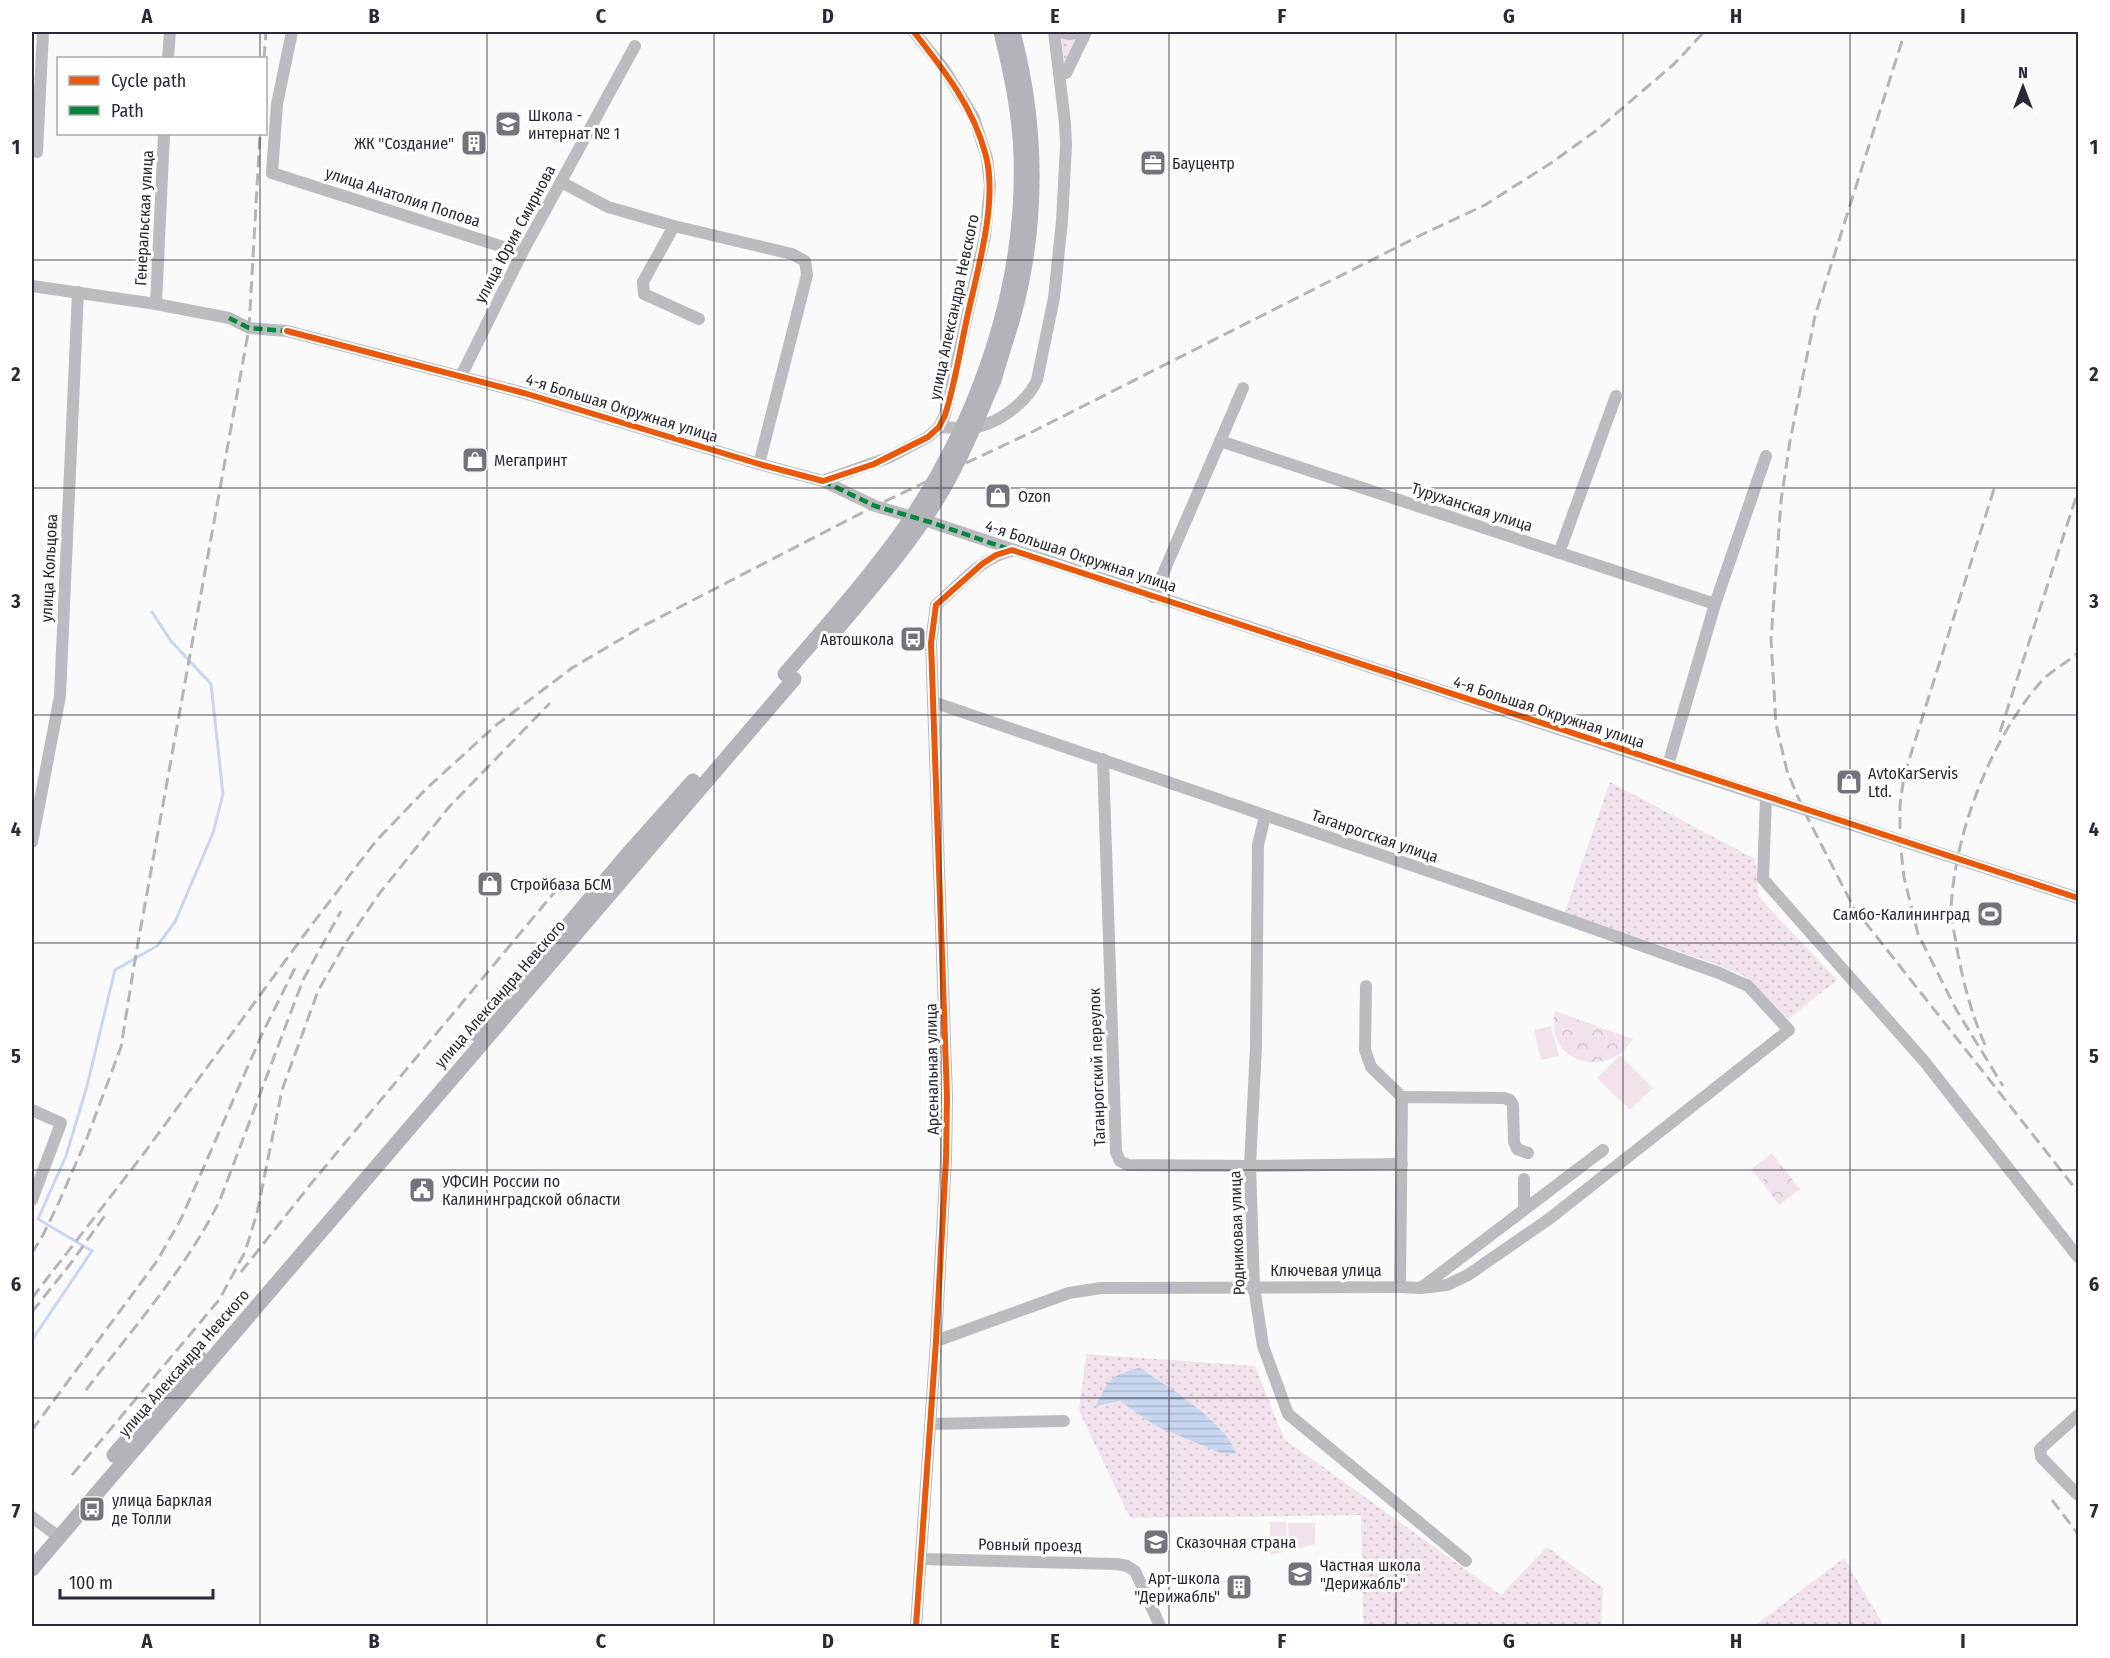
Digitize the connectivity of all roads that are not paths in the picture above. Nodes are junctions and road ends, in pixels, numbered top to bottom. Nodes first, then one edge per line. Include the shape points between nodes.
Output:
1 (43, 32) edge
2 (170, 32) edge
3 (292, 32) edge
4 (914, 32) edge
5 (1001, 32) edge
6 (1013, 32) edge
7 (1054, 32) edge
8 (1061, 32) edge
9 (1084, 32) edge
10 (635, 45) dead end
11 (168, 57) edge
12 (1060, 74) junction
13 (165, 135) edge
14 (37, 152) dead end
15 (561, 182) junction
16 (674, 226) junction
17 (522, 253) junction
18 (32, 286) edge
19 (78, 292) junction
20 (156, 304) junction
21 (699, 319) dead end
22 (461, 376) junction
23 (1243, 388) dead end
24 (1616, 396) dead end
25 (945, 415) junction
26 (1002, 415) junction
27 (939, 427) junction
28 (1220, 441) junction
29 (1766, 456) dead end
30 (759, 464) junction
31 (823, 481) junction
32 (1012, 550) junction
33 (1559, 553) junction
34 (1153, 597) junction
35 (1715, 604) junction
36 (790, 676) junction
37 (933, 702) junction
38 (1103, 759) junction
39 (1668, 765) junction
40 (1766, 797) junction
41 (35, 809) edge
42 (1265, 816) junction
43 (32, 842) edge
44 (2079, 898) edge
45 (1366, 986) dead end
46 (1402, 1097) junction
47 (32, 1110) edge
48 (1603, 1150) dead end
49 (1528, 1153) dead end
50 (1402, 1164) junction
51 (1250, 1166) junction
52 (1524, 1179) dead end
53 (32, 1200) edge
54 (1524, 1209) junction
55 (2079, 1257) edge
56 (1254, 1287) junction
57 (1400, 1287) junction
58 (1421, 1287) junction
59 (936, 1341) junction
60 (2079, 1415) edge
61 (1064, 1420) dead end
62 (931, 1424) junction
63 (2079, 1495) edge
64 (32, 1517) edge
65 (55, 1534) junction
66 (32, 1554) edge
67 (922, 1559) junction
68 (1466, 1561) dead end
69 (32, 1569) edge
70 (916, 1626) edge
71 (1160, 1626) edge

1 - 14 street
2 - 11 street
3 - 17 street, улица Анатолия Попова via 277,104 272,173
4 - 25 street, улица Александра Невского via 944,69 974,118 987,158 990,186 985,236
5 - 36 main road, bridge via 1016,102 1021,188 1015,258 992,354 956,441 907,523
6 - 36 main road, улица Александра Невского, bridge via 1030,120 1031,212 1014,317 994,380 941,494 892,562
7 - 12 street, улица Александра Невского
8 - 9 street
9 - 12 street via 1066,73
10 - 15 street, улица Юрия Смирнова
12 - 26 street, улица Александра Невского via 1066,146 1053,308 1033,389
13 - 20 street, Генеральская улица
15 - 16 street via 608,207
15 - 17 street, улица Юрия Смирнова
16 - 21 street via 642,288 644,294
16 - 30 street via 792,254 805,261 807,275
17 - 22 street, улица Юрия Смирнова
18 - 19 street, 4-я Большая Окружная улица
19 - 20 street, 4-я Большая Окружная улица
19 - 41 street, улица Кольцова via 60,696
20 - 22 street, 4-я Большая Окружная улица via 228,318 249,328 287,331
22 - 30 street, 4-я Большая Окружная улица
23 - 28 street
24 - 33 street
25 - 26 street, улица Александра Невского via 974,421
25 - 27 street, улица Александра Невского
26 - 27 street, улица Александра Невского via 975,427
27 - 31 street via 890,457
28 - 33 street, Туруханская улица
28 - 34 street
29 - 35 street
30 - 31 street, 4-я Большая Окружная улица
31 - 32 street, 4-я Большая Окружная улица via 875,506
32 - 34 street, 4-я Большая Окружная улица
32 - 37 street, Арсенальная улица via 982,564 936,605
33 - 35 street, Туруханская улица
34 - 39 street, 4-я Большая Окружная улица
35 - 39 street
36 - 65 main road, улица Александра Невского
37 - 38 street, Таганрогская улица
37 - 59 street, Арсенальная улица via 948,1097
38 - 42 street, Таганрогская улица
38 - 51 street, Таганрогский переулок via 1116,1152 1120,1161 1128,1165
39 - 40 street, 4-я Большая Окружная улица
40 - 44 street, 4-я Большая Окружная улица
40 - 55 street via 1763,879 1924,1061
41 - 43 street, улица Кольцова
42 - 51 street, Родниковая улица via 1258,845 1256,1046
42 - 58 street, Таганрогская улица via 1719,973 1748,986 1789,1030 1549,1219 1468,1275 1447,1285
45 - 46 street via 1365,1050 1371,1067
46 - 49 street via 1510,1100 1514,1142 1517,1149
46 - 50 street, Ключевая улица
47 - 53 street via 61,1123
48 - 54 street
50 - 51 street, Таганрогский переулок
50 - 57 street, Ключевая улица
51 - 56 street, Родниковая улица
52 - 54 street
54 - 58 street
56 - 57 street, Ключевая улица
56 - 59 street, Ключевая улица via 1101,1288 1069,1293
56 - 68 street, Родниковая улица via 1263,1346 1288,1414
57 - 58 street
59 - 62 street, Арсенальная улица
60 - 63 street via 2040,1449 2041,1457
61 - 62 street
62 - 67 street, Арсенальная улица
64 - 65 street
65 - 66 main road
65 - 69 main road, улица Александра Невского
67 - 70 street, Арсенальная улица
67 - 71 street, Ровный проезд via 1127,1566 1136,1571

